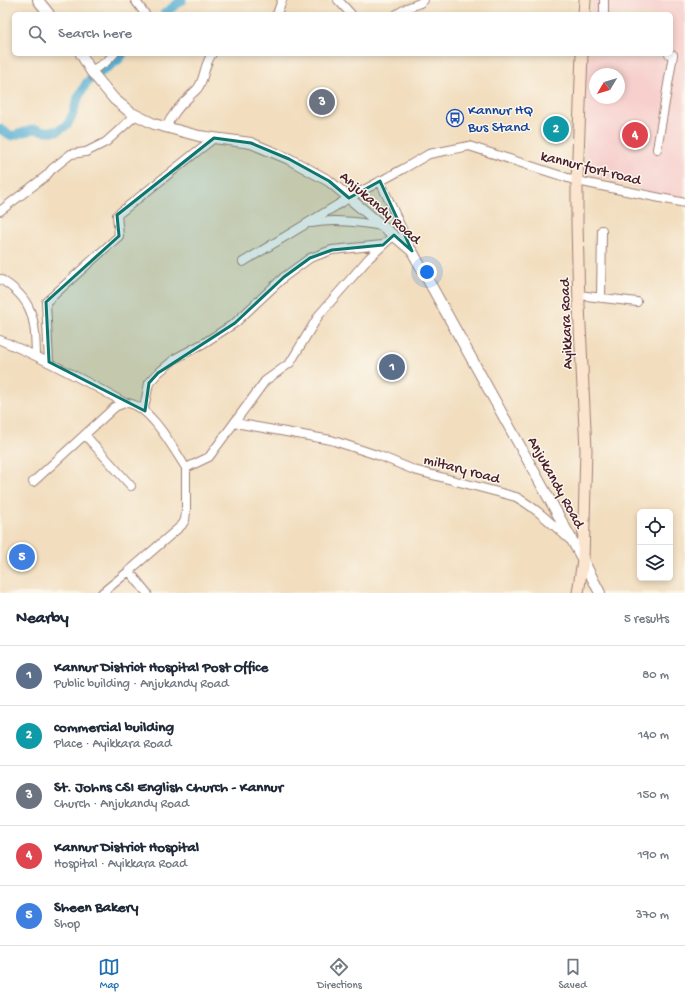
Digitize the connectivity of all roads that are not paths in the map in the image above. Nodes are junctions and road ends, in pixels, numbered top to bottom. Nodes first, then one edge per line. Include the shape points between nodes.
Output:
1 (38, 0) edge
2 (135, 0) edge
3 (282, 0) edge
4 (338, 0) edge
5 (424, 0) edge
6 (585, 0) edge
7 (604, 0) edge
8 (47, 12) edge
9 (144, 12) edge
10 (278, 12) edge
11 (349, 12) edge
12 (400, 12) edge
13 (584, 12) edge
14 (604, 12) edge
15 (82, 56) edge
16 (112, 56) edge
17 (211, 56) edge
18 (582, 56) edge
19 (673, 56) edge
20 (91, 71) junction
21 (136, 115) junction
22 (166, 127) junction
23 (214, 138) junction
24 (657, 149) dead end
25 (380, 181) junction
26 (577, 181) junction
27 (349, 198) junction
28 (685, 203) edge
29 (0, 211) edge
30 (306, 224) junction
31 (382, 226) junction
32 (602, 230) dead end
33 (394, 235) junction
34 (383, 245) junction
35 (412, 251) junction
36 (243, 262) dead end
37 (0, 279) edge
38 (578, 295) junction
39 (601, 298) junction
40 (637, 302) dead end
41 (0, 340) edge
42 (36, 355) junction
43 (49, 362) junction
44 (125, 403) junction
45 (145, 412) junction
46 (235, 423) junction
47 (85, 435) junction
48 (186, 468) junction
49 (33, 482) dead end
50 (131, 486) dead end
51 (574, 543) junction
52 (584, 560) junction
53 (129, 571) junction
54 (102, 593) edge
55 (147, 593) edge
56 (578, 593) edge
57 (600, 593) edge

1 - 8 street
2 - 9 street
3 - 10 street
4 - 11 street
5 - 12 street
6 - 13 main road
7 - 14 street
15 - 20 street, Anjukandy Road
16 - 20 street
17 - 22 street via 197,89 177,108
18 - 26 main road, Ayikkara Road
19 - 24 street
20 - 21 street, Anjukandy Road via 114,99
21 - 22 street, Anjukandy Road
21 - 29 street via 106,142 86,152 71,154
22 - 23 street, Anjukandy Road
23 - 27 street, Anjukandy Road via 251,143 289,159 329,182
23 - 43 street via 117,215 119,236 46,302
25 - 26 street, kannur fort road via 429,154 469,146
25 - 27 street, kannur fort road
25 - 35 street
26 - 28 street, kannur fort road
26 - 38 main road, Ayikkara Road
27 - 30 street, kannur fort road
27 - 31 street, Anjukandy Road
30 - 31 street via 325,220
30 - 36 street, kannur fort road
31 - 33 street, Anjukandy Road
32 - 39 street
33 - 34 street
33 - 35 street, Anjukandy Road
34 - 45 street via 332,250 310,258 284,277 235,323 176,358 158,373 149,383
34 - 46 street via 319,315 290,363 265,381
35 - 51 street, Anjukandy Road
37 - 42 street via 20,293 29,307 35,325
38 - 39 street
38 - 52 main road, Ayikkara Road via 586,450
39 - 40 street
41 - 42 street
42 - 43 street
43 - 44 street
44 - 45 street via 135,405
44 - 47 street via 115,407
45 - 48 street via 177,452
46 - 48 street via 209,457
46 - 51 street, miltary road via 331,440 414,470 516,497 539,512
47 - 49 street
47 - 50 street
48 - 53 street via 185,520 177,530
51 - 52 street, Anjukandy Road
52 - 56 main road, Ayikkara Road
52 - 57 street, Anjukandy Road
53 - 54 street
53 - 55 street

